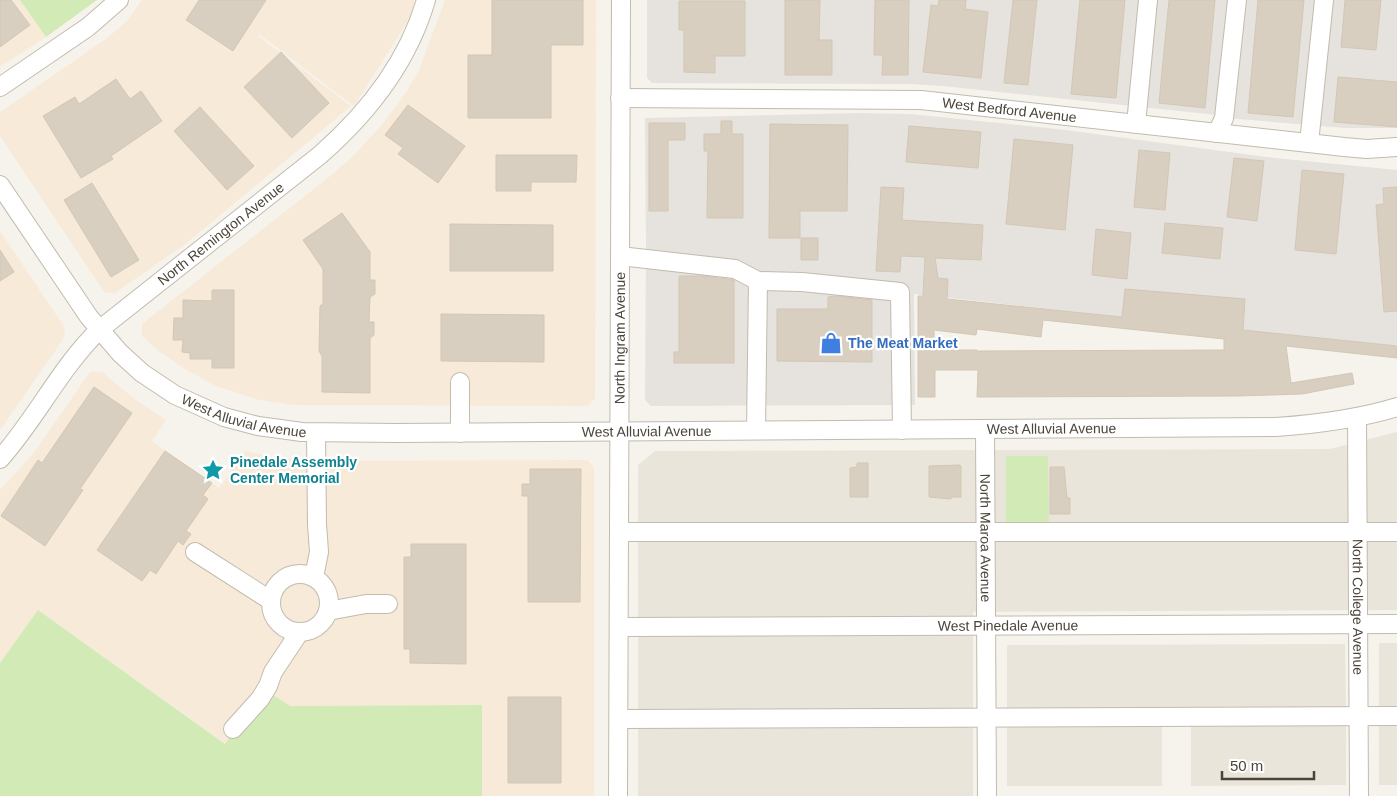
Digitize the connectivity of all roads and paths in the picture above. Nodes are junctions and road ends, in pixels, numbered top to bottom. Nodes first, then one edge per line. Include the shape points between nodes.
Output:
1 (119, 0) edge
2 (426, 0) edge
3 (621, 0) edge
4 (1148, 0) edge
5 (1237, 0) edge
6 (1324, 0) edge
7 (0, 87) edge
8 (620, 98) junction
9 (1136, 124) junction
10 (1217, 133) junction
11 (1309, 144) junction
12 (1397, 147) edge
13 (0, 185) edge
14 (620, 256) junction
15 (758, 281) junction
16 (99, 330) junction
17 (460, 382) dead end
18 (1397, 407) edge
19 (1357, 417) junction
20 (985, 429) junction
21 (756, 430) junction
22 (902, 430) junction
23 (316, 433) junction
24 (460, 433) junction
25 (619, 433) junction
26 (0, 459) edge
27 (619, 532) junction
28 (985, 532) junction
29 (1357, 532) junction
30 (1397, 532) edge
31 (195, 552) dead end
32 (307, 575) junction
33 (234, 577) junction
34 (278, 583) junction
35 (270, 600) junction
36 (328, 602) junction
37 (388, 604) dead end
38 (1358, 624) junction
39 (1397, 624) edge
40 (281, 626) junction
41 (986, 626) junction
42 (619, 627) junction
43 (299, 632) junction
44 (274, 672) junction
45 (1358, 716) junction
46 (1397, 716) edge
47 (987, 718) junction
48 (619, 719) junction
49 (234, 728) dead end
50 (618, 796) edge
51 (987, 796) edge
52 (1359, 796) edge

1 - 7 street via 88,27
2 - 16 street, North Remington Avenue via 397,66 384,87 350,127 320,155
3 - 8 street, North Ingram Avenue
4 - 9 street
5 - 10 street via 1224,118
6 - 11 street
8 - 9 street, West Bedford Avenue via 921,100
8 - 14 street, North Ingram Avenue
9 - 10 street, West Bedford Avenue
10 - 11 street, West Bedford Avenue
11 - 12 street, West Bedford Avenue via 1367,149
13 - 16 street, West Alluvial Avenue
14 - 15 street via 735,269
14 - 25 street, North Ingram Avenue
15 - 21 street
15 - 22 street via 900,292
16 - 23 street, West Alluvial Avenue via 142,373 199,406 258,426
16 - 26 street, North Remington Avenue
17 - 24 street
18 - 19 street, West Alluvial Avenue
19 - 20 street, West Alluvial Avenue via 1276,428
19 - 29 street, North College Avenue
20 - 22 street, West Alluvial Avenue
20 - 28 street, North Maroa Avenue
21 - 22 street, West Alluvial Avenue
21 - 25 street, West Alluvial Avenue
23 - 24 street, West Alluvial Avenue
23 - 32 street via 319,552
24 - 25 street, West Alluvial Avenue
25 - 27 street, North Ingram Avenue
27 - 28 street
27 - 42 street, North Ingram Avenue
28 - 29 street
28 - 41 street, North Maroa Avenue
29 - 30 street
29 - 38 street, North College Avenue
31 - 33 street
32 - 34 street via 286,577
32 - 36 street via 321,583
33 - 34 street
33 - 35 street
34 - 35 street
35 - 40 street via 271,610
36 - 37 street
36 - 43 street via 324,620 318,627
38 - 39 street, West Pinedale Avenue
38 - 41 street, West Pinedale Avenue
38 - 45 street, North College Avenue
40 - 43 street
40 - 44 street
41 - 42 street, West Pinedale Avenue
41 - 47 street, North Maroa Avenue
42 - 48 street, North Ingram Avenue
43 - 44 street
44 - 49 street via 260,699
45 - 46 street
45 - 47 street
45 - 52 street, North College Avenue
47 - 48 street
47 - 51 street, North Maroa Avenue
48 - 50 street, North Ingram Avenue

